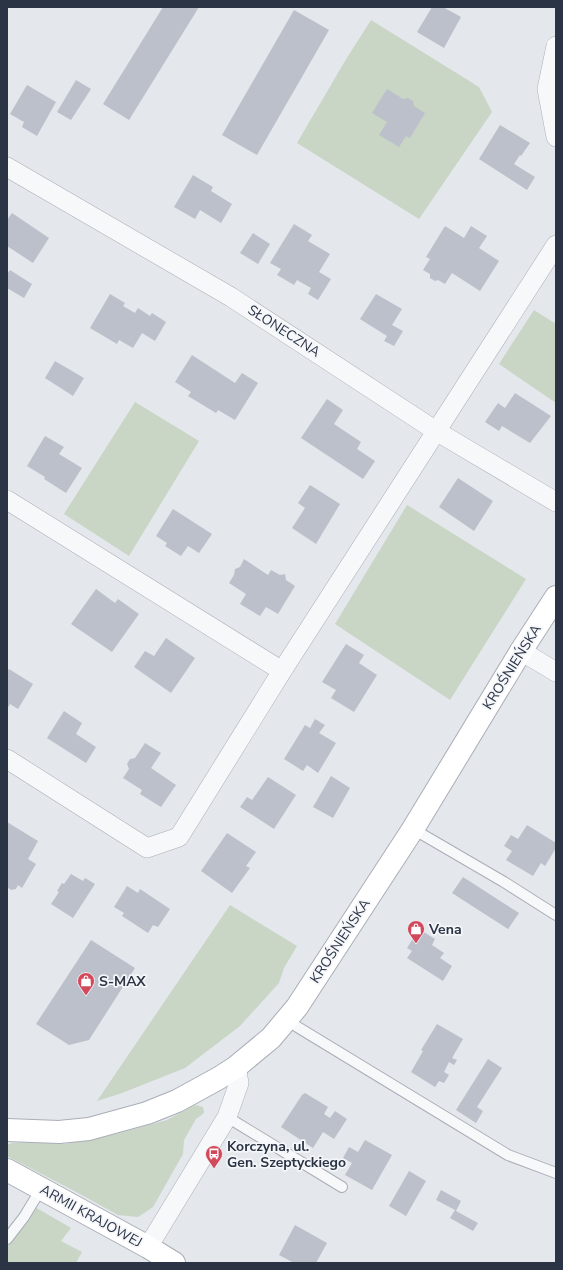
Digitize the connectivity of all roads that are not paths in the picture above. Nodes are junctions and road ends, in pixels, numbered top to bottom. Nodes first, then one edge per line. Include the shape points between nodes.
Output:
1 (556, 46) edge
2 (556, 137) edge
3 (7, 167) edge
4 (556, 245) edge
5 (436, 431) junction
6 (7, 500) edge
7 (556, 502) edge
8 (556, 597) edge
9 (521, 651) junction
10 (282, 671) junction
11 (556, 672) edge
12 (7, 759) edge
13 (412, 830) junction
14 (556, 915) edge
15 (286, 1020) junction
16 (236, 1067) junction
17 (227, 1117) junction
18 (7, 1130) edge
19 (7, 1170) edge
20 (556, 1173) edge
21 (342, 1187) dead end
22 (41, 1189) junction
23 (7, 1239) edge
24 (148, 1247) junction
25 (174, 1263) edge

1 - 2 street via 547,89
3 - 5 street, SŁONECZNA via 231,297
4 - 5 street
5 - 7 street, SŁONECZNA
5 - 10 street
6 - 10 street
8 - 9 main road, KROŚNIEŃSKA
9 - 11 street
9 - 13 main road, KROŚNIEŃSKA
10 - 12 street via 179,837 147,848
13 - 14 lane
13 - 15 main road, KROŚNIEŃSKA via 302,1000
15 - 16 main road, KROŚNIEŃSKA via 271,1038
15 - 20 lane via 508,1156
16 - 17 street via 239,1083
16 - 18 main road, KROŚNIEŃSKA via 177,1101 115,1122 89,1129 59,1132
17 - 21 lane
17 - 24 street
19 - 22 main road, ARMII KRAJOWEJ
22 - 23 lane
22 - 24 main road, ARMII KRAJOWEJ
24 - 25 main road, ARMII KRAJOWEJ

